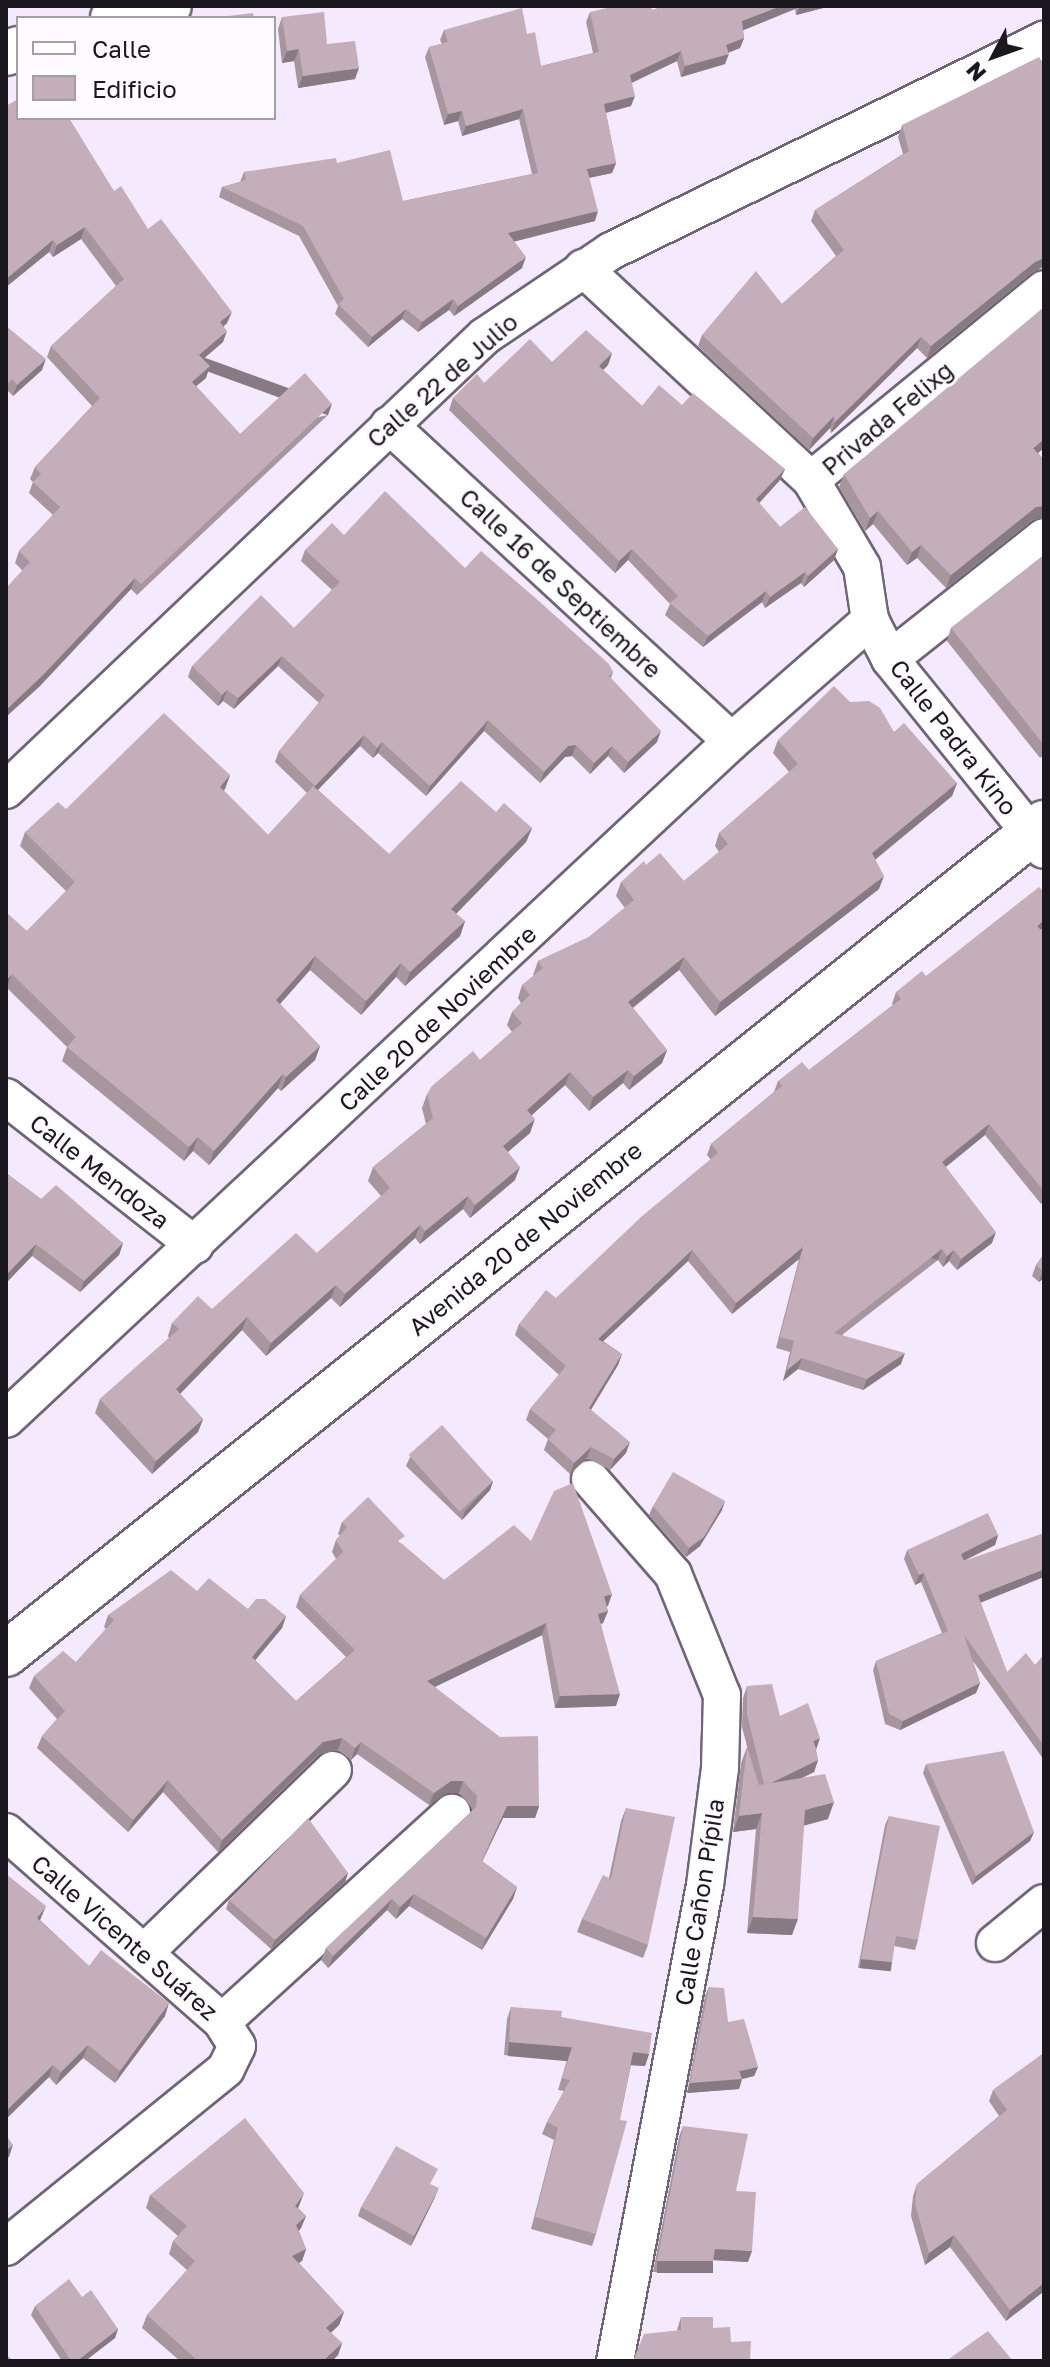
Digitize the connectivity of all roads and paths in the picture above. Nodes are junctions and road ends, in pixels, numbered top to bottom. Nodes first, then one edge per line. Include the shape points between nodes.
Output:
1 (169, 6) edge
2 (122, 16) edge
3 (1044, 40) edge
4 (583, 268) junction
5 (1044, 289) edge
6 (389, 425) junction
7 (811, 480) junction
8 (1044, 537) edge
9 (870, 620) junction
10 (890, 659) junction
11 (732, 741) junction
12 (6, 790) edge
13 (1039, 836) edge
14 (6, 1097) edge
15 (195, 1245) junction
16 (6, 1419) edge
17 (590, 1479) dead end
18 (6, 1654) edge
19 (333, 1770) dead end
20 (452, 1813) dead end
21 (6, 1832) edge
22 (1044, 1903) edge
23 (995, 1943) dead end
24 (144, 1953) junction
25 (230, 2034) junction
26 (6, 2247) edge
27 (615, 2361) edge

1 - 2 street
3 - 4 street, Calle 22 de Julio
4 - 6 street, Calle 22 de Julio via 485,336
4 - 7 street
5 - 7 street, Privada Felixg
6 - 11 street, Calle 16 de Septiembre
6 - 12 street, Calle 22 de Julio
7 - 9 street, Privada Felixg via 862,567
8 - 10 street
9 - 10 street, Calle Padra Kino
9 - 11 street, Calle 20 de Noviembre
10 - 13 street, Calle Padra Kino
11 - 15 street, Calle 20 de Noviembre
13 - 18 street, Avenida 20 de Noviembre
14 - 15 street, Calle Mendoza
15 - 16 street, Calle 20 de Noviembre
17 - 27 street, Calle Cañon Pípila via 673,1574 722,1695 720,1768 705,1885
19 - 24 street
20 - 25 street
21 - 24 street, Calle Vicente Suárez
22 - 23 street
24 - 25 street, Calle Vicente Suárez
25 - 26 street via 226,2069

